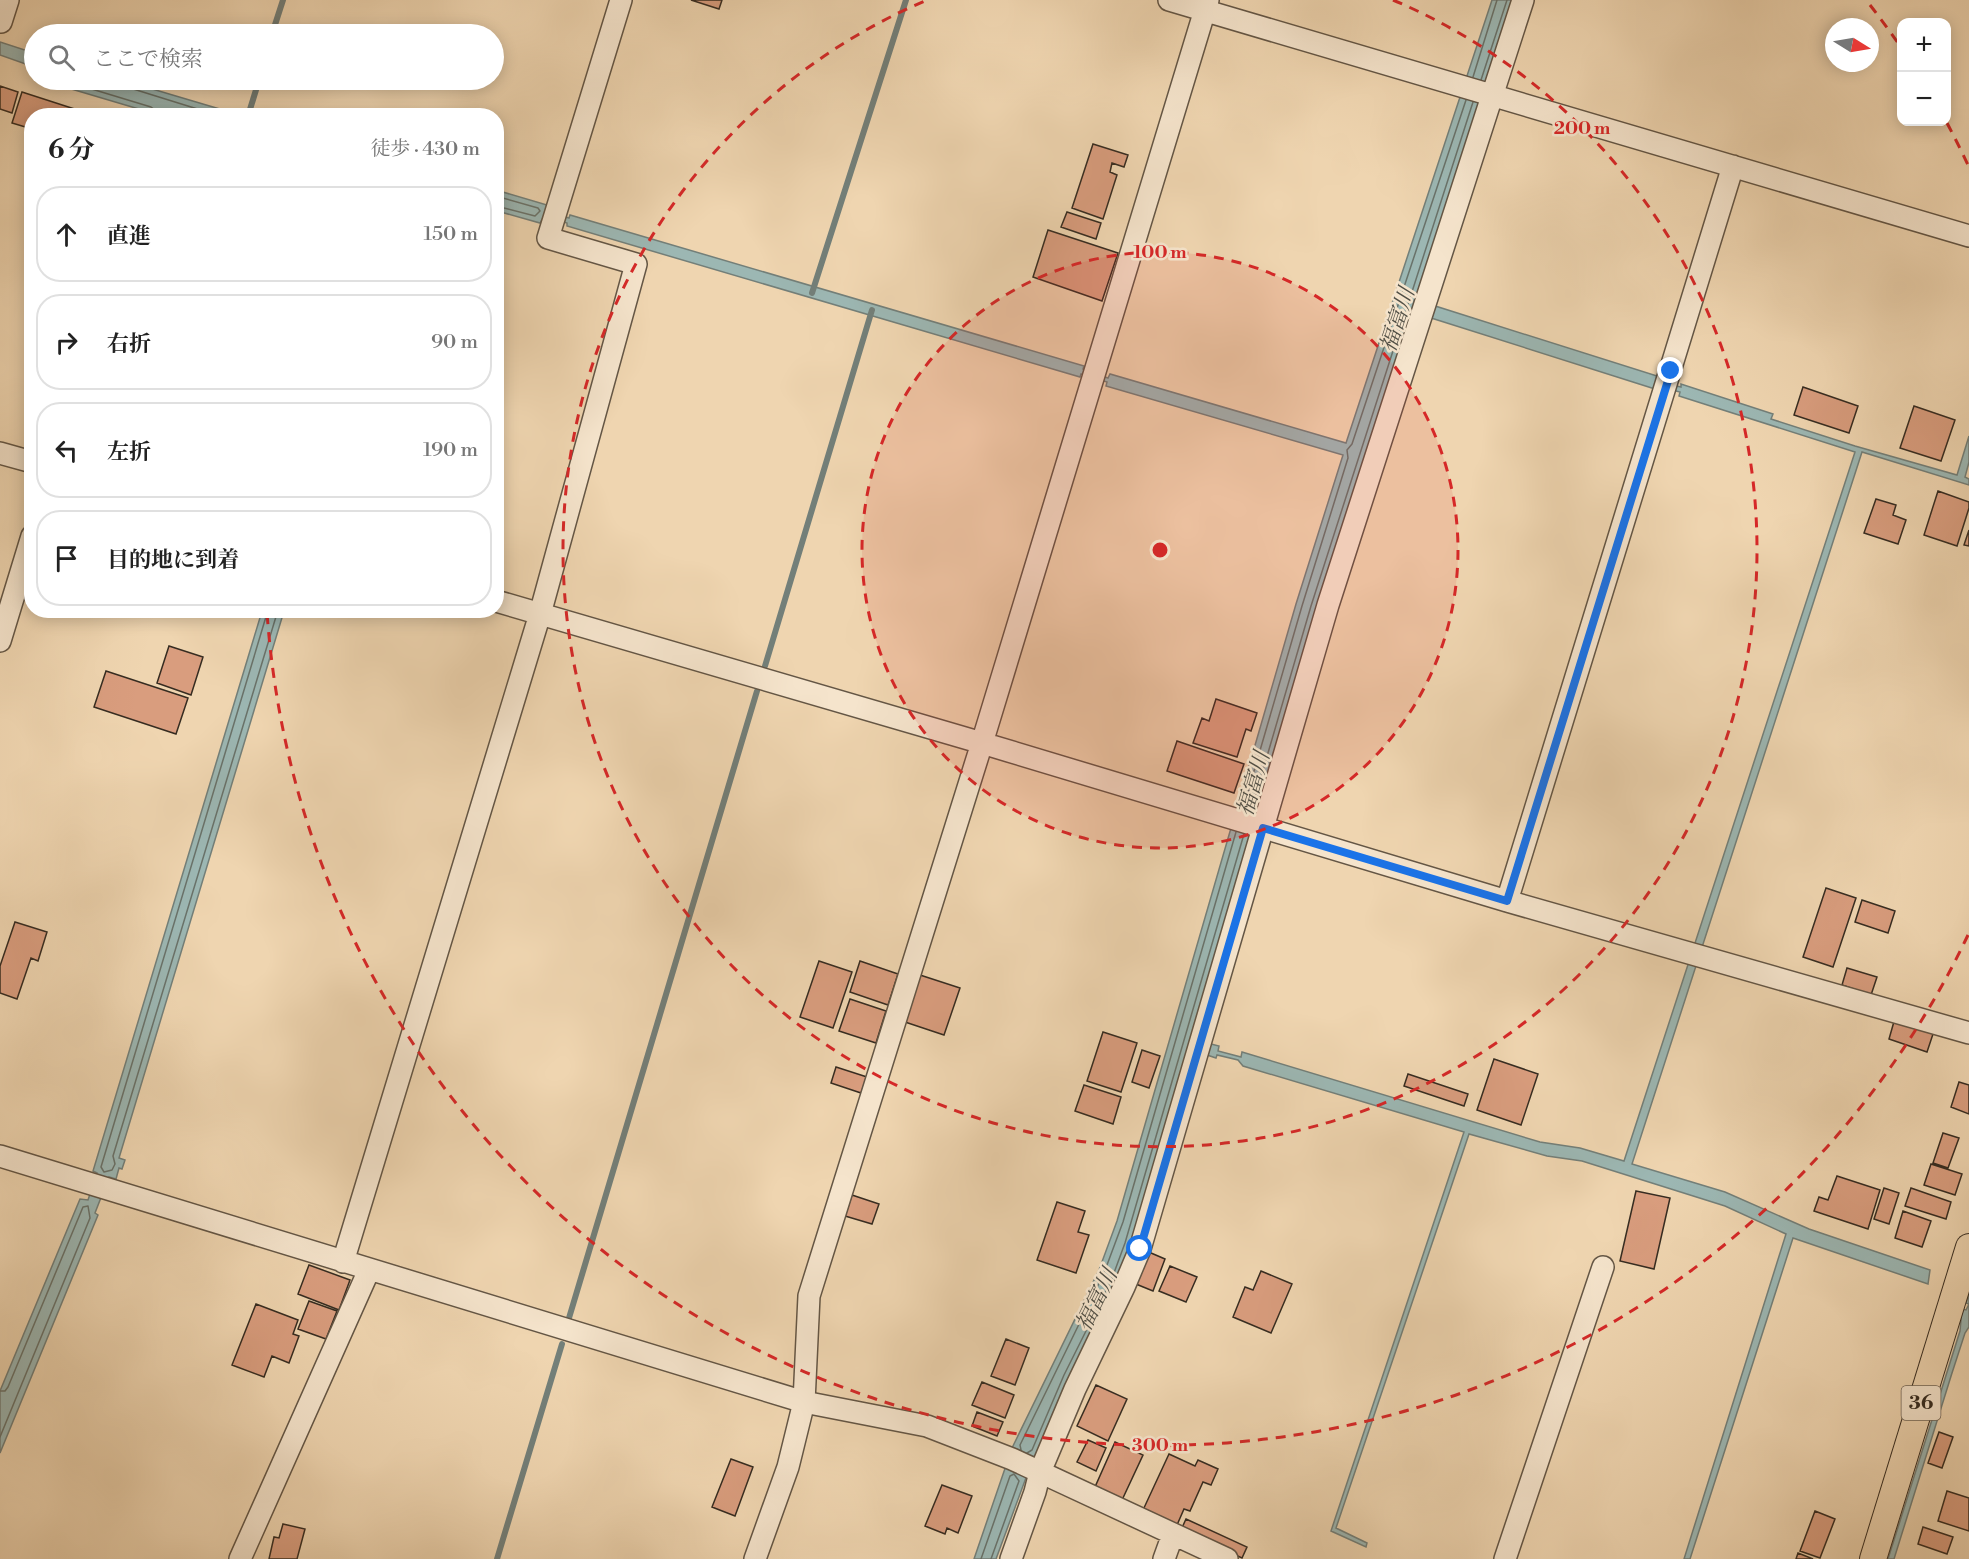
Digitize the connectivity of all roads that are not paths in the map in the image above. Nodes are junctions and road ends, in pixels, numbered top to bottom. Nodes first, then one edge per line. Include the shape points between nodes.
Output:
1 (8, 0) edge
2 (621, 0) edge
3 (1169, 0) edge
4 (1523, 0) edge
5 (1207, 5) edge
6 (1, 22) edge
7 (1488, 95) junction
8 (1733, 166) junction
9 (1969, 236) edge
10 (0, 453) edge
11 (24, 460) edge
12 (24, 562) edge
13 (504, 603) edge
14 (540, 614) junction
15 (0, 640) edge
16 (982, 743) junction
17 (1259, 826) junction
18 (1507, 901) junction
19 (1969, 1033) edge
20 (0, 1156) edge
21 (1968, 1258) edge
22 (343, 1262) junction
23 (1603, 1267) dead end
24 (369, 1270) junction
25 (804, 1402) junction
26 (1036, 1471) junction
27 (1173, 1534) junction
28 (240, 1559) edge
29 (755, 1559) edge
30 (1011, 1559) edge
31 (1164, 1559) edge
32 (1227, 1559) edge
33 (1506, 1559) edge
34 (1873, 1559) edge

1 - 6 street
2 - 14 street via 549,238 636,264
3 - 5 street
4 - 7 street
5 - 7 street
5 - 16 street
7 - 8 street
7 - 17 street
8 - 9 street
8 - 18 street
10 - 11 street
12 - 15 street
13 - 14 street
14 - 16 street
14 - 22 street
16 - 17 street
16 - 25 street via 809,1296
17 - 18 street
17 - 26 street via 1140,1249
18 - 19 street
20 - 22 street
21 - 34 main road, 36
22 - 24 street
23 - 33 street
24 - 25 street
24 - 28 street
25 - 26 street via 927,1426
25 - 29 street via 788,1467
26 - 27 street
26 - 30 street via 1035,1492
27 - 31 street
27 - 32 street

